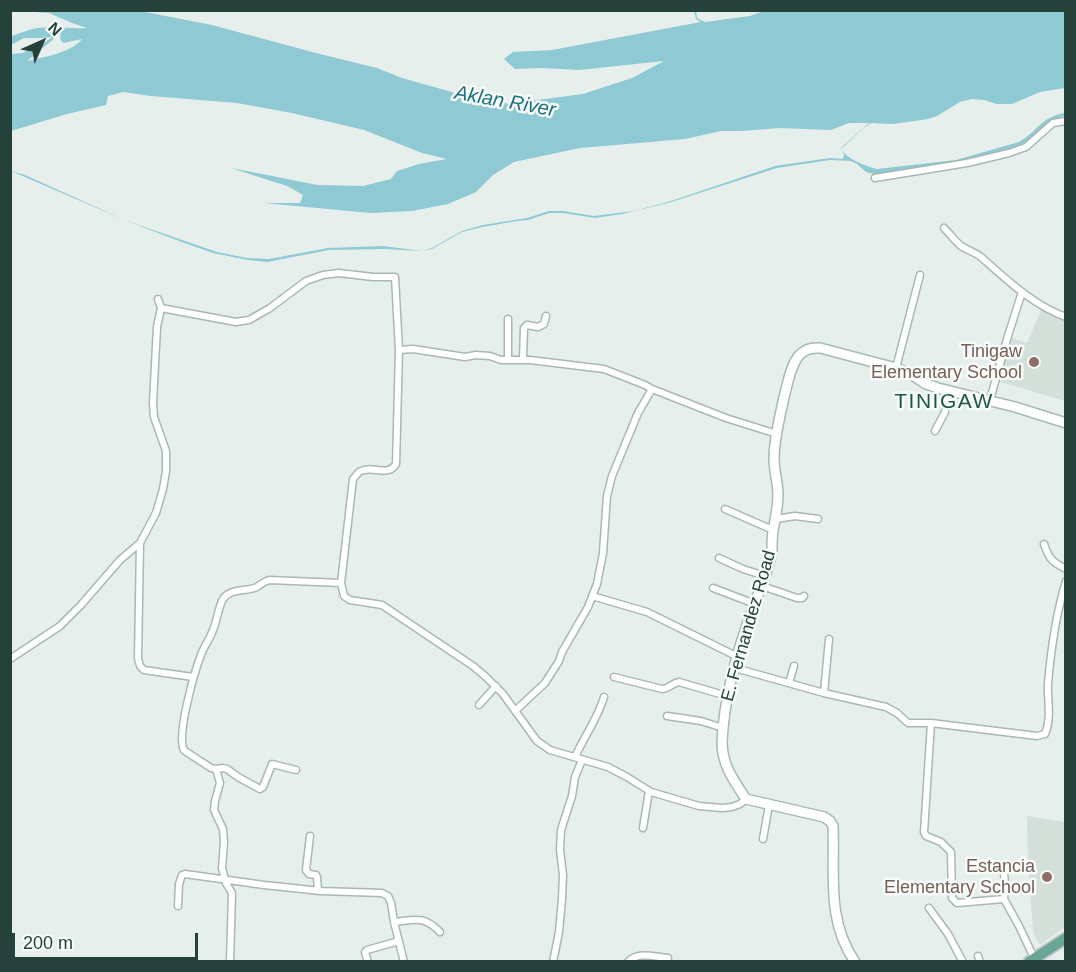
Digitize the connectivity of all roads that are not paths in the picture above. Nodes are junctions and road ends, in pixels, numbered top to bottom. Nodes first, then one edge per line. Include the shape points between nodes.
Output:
1 (1065, 121) edge
2 (876, 178) dead end
3 (944, 228) dead end
4 (920, 275) dead end
5 (1022, 292) junction
6 (158, 299) dead end
7 (161, 308) junction
8 (546, 316) dead end
9 (1065, 317) edge
10 (508, 319) dead end
11 (399, 350) junction
12 (508, 359) junction
13 (523, 360) junction
14 (896, 368) junction
15 (652, 389) junction
16 (949, 390) junction
17 (990, 400) junction
18 (1065, 423) edge
19 (934, 431) dead end
20 (777, 434) junction
21 (725, 509) dead end
22 (776, 519) junction
23 (818, 519) dead end
24 (773, 530) junction
25 (140, 543) junction
26 (1044, 544) dead end
27 (719, 558) dead end
28 (1065, 569) edge
29 (765, 576) junction
30 (1065, 581) edge
31 (341, 583) junction
32 (762, 586) junction
33 (713, 588) dead end
34 (592, 596) junction
35 (804, 596) dead end
36 (755, 604) junction
37 (829, 639) dead end
38 (738, 657) junction
39 (10, 659) edge
40 (794, 666) dead end
41 (735, 668) junction
42 (193, 677) junction
43 (614, 677) dead end
44 (789, 683) junction
45 (495, 686) junction
46 (824, 693) junction
47 (727, 696) junction
48 (604, 697) dead end
49 (479, 705) dead end
50 (515, 711) junction
51 (667, 716) dead end
52 (931, 723) junction
53 (723, 728) junction
54 (579, 759) junction
55 (216, 769) junction
56 (296, 770) dead end
57 (649, 791) junction
58 (746, 799) junction
59 (769, 805) junction
60 (643, 828) dead end
61 (310, 836) dead end
62 (763, 839) dead end
63 (1003, 864) dead end
64 (225, 879) junction
65 (318, 891) junction
66 (1004, 899) junction
67 (178, 906) dead end
68 (929, 908) dead end
69 (394, 922) junction
70 (440, 932) dead end
71 (1065, 938) edge
72 (399, 941) junction
73 (668, 958) dead end
74 (1032, 960) edge
75 (230, 962) edge
76 (368, 962) edge
77 (404, 962) edge
78 (553, 962) edge
79 (628, 962) edge
80 (855, 962) edge
81 (963, 962) edge

1 - 2 street via 1053,123 1026,147 1009,153
3 - 5 street
4 - 14 street
5 - 9 street
5 - 17 street
6 - 7 street
7 - 11 street via 236,322 249,320 306,281 323,275 395,277
7 - 25 street via 153,403 166,471 156,513
8 - 13 street via 544,324 524,328
10 - 12 street
11 - 12 street
11 - 31 street via 396,464 388,471 366,469 353,479
12 - 13 street
13 - 15 street via 604,369
14 - 16 street, E. Fernandez Road via 926,384
14 - 20 street, E. Fernandez Road via 820,348 802,351 793,365
15 - 20 street
15 - 34 street via 612,477 603,553
16 - 17 street, E. Fernandez Road
16 - 19 street via 945,412
17 - 18 street, E. Fernandez Road
20 - 22 street, E. Fernandez Road
21 - 24 street
22 - 23 street
22 - 24 street, E. Fernandez Road
24 - 29 street, E. Fernandez Road
25 - 39 street via 60,626
25 - 42 street via 140,666 144,670
26 - 28 street via 1050,559
27 - 29 street
29 - 32 street, E. Fernandez Road
30 - 52 street via 1051,653 1046,734
31 - 42 street via 269,580 228,594
31 - 45 street via 344,596 382,605 473,666
32 - 35 street via 797,598
32 - 36 street, E. Fernandez Road
33 - 36 street
34 - 38 street via 647,612
34 - 50 street via 559,661 544,683
36 - 38 street, E. Fernandez Road
37 - 46 street
38 - 41 street, E. Fernandez Road
40 - 44 street
41 - 44 street
41 - 47 street, E. Fernandez Road
42 - 55 street via 183,746
43 - 47 street via 662,689 679,682
44 - 46 street
45 - 49 street
45 - 50 street
46 - 52 street via 886,707 908,723
47 - 53 street, E. Fernandez Road
48 - 54 street
50 - 54 street via 543,746
51 - 53 street
52 - 66 street via 924,832 951,852 954,901
53 - 58 street, E. Fernandez Road via 723,757
54 - 57 street via 608,767
54 - 78 street via 561,830 562,899
55 - 56 street via 227,769 260,789 272,764
55 - 64 street via 220,783 214,810 224,829 221,861
57 - 58 street via 699,806 722,808
57 - 60 street
58 - 59 street
59 - 62 street
59 - 80 street via 824,817 833,826 836,915
61 - 65 street via 306,870 316,875
63 - 66 street
64 - 65 street
64 - 67 street via 182,875
64 - 75 street via 232,893
65 - 69 street via 382,893 391,903
66 - 74 street
68 - 81 street
69 - 70 street via 431,922
69 - 72 street
71 - 74 main road
72 - 76 street via 367,950
72 - 77 street
73 - 79 street via 636,956

